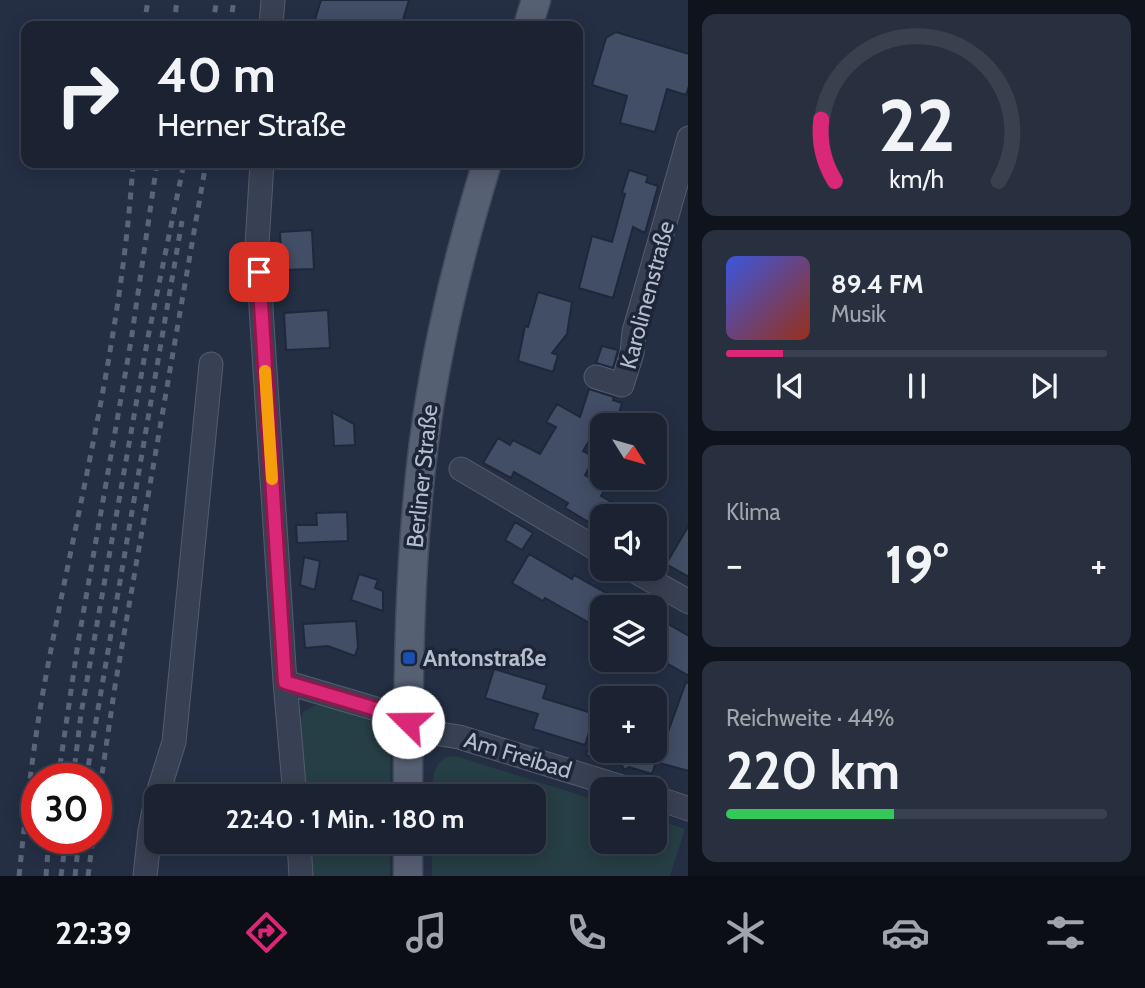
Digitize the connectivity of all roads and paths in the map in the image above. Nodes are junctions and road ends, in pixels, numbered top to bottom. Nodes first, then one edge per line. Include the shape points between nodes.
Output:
1 (273, 0) edge
2 (537, 0) edge
3 (271, 21) edge
4 (530, 21) edge
5 (688, 138) edge
6 (262, 168) edge
7 (485, 168) edge
8 (212, 364) dead end
9 (596, 377) dead end
10 (461, 469) dead end
11 (590, 545) edge
12 (652, 581) edge
13 (688, 602) edge
14 (285, 682) junction
15 (408, 722) junction
16 (590, 777) edge
17 (160, 784) edge
18 (294, 784) edge
19 (408, 784) edge
20 (667, 801) edge
21 (688, 808) edge
22 (147, 854) edge
23 (300, 854) edge
24 (408, 854) edge
25 (145, 876) edge
26 (301, 876) edge
27 (408, 876) edge

1 - 3 street
2 - 4 main road
5 - 9 street, Karolinenstraße via 622,385
6 - 14 street via 257,245
7 - 15 main road, Berliner Straße via 446,315 424,442 409,624
8 - 17 street via 174,742
10 - 11 street
12 - 13 street
14 - 15 street, Am Freibad
14 - 18 street
15 - 16 street, Am Freibad
15 - 19 main road, Berliner Straße
20 - 21 street
22 - 25 street
23 - 26 street
24 - 27 main road

